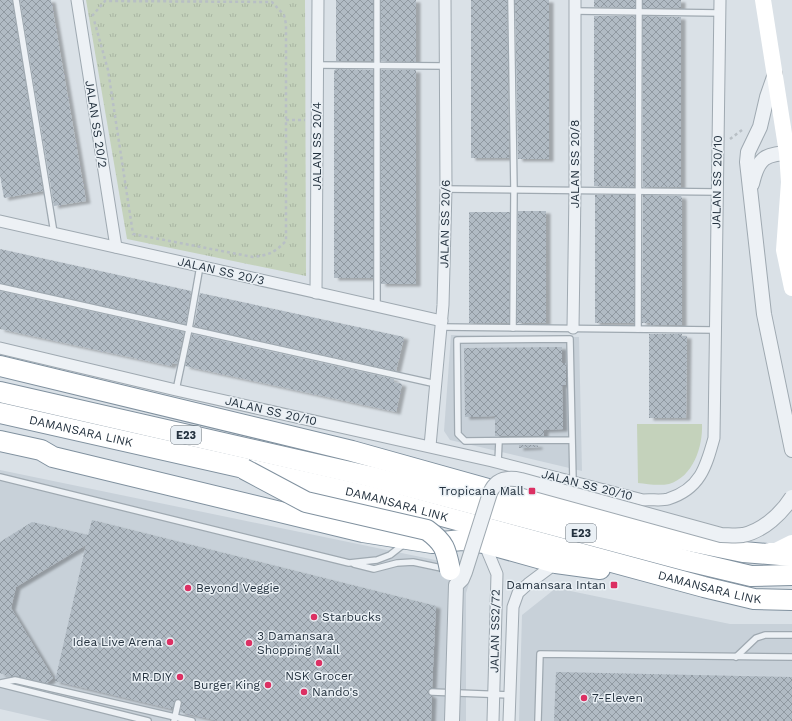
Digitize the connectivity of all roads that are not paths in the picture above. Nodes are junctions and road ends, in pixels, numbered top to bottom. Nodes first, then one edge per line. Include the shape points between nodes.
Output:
1 (16, 0) edge
2 (77, 0) edge
3 (318, 0) edge
4 (377, 0) edge
5 (445, 0) edge
6 (512, 0) edge
7 (639, 0) edge
8 (720, 0) edge
9 (763, 0) edge
10 (770, 0) edge
11 (575, 6) edge
12 (639, 12) junction
13 (720, 13) junction
14 (767, 31) junction
15 (317, 65) junction
16 (377, 65) junction
17 (445, 66) junction
18 (775, 74) junction
19 (790, 153) edge
20 (446, 189) junction
21 (514, 190) junction
22 (575, 190) junction
23 (638, 191) junction
24 (717, 192) junction
25 (750, 192) junction
26 (0, 222) edge
27 (54, 233) junction
28 (116, 247) junction
29 (200, 266) junction
30 (0, 287) edge
31 (792, 288) edge
32 (316, 293) junction
33 (377, 307) junction
34 (441, 324) junction
35 (513, 328) junction
36 (573, 328) junction
37 (189, 329) junction
38 (638, 329) junction
39 (715, 330) junction
40 (0, 348) edge
41 (0, 366) edge
42 (436, 384) junction
43 (176, 390) junction
44 (0, 392) edge
45 (0, 413) edge
46 (572, 440) junction
47 (0, 441) edge
48 (499, 441) junction
49 (430, 446) junction
50 (792, 450) edge
51 (0, 451) edge
52 (53, 457) junction
53 (498, 462) junction
54 (244, 469) junction
55 (534, 471) junction
56 (0, 477) edge
57 (573, 481) junction
58 (792, 497) edge
59 (524, 499) junction
60 (409, 540) junction
61 (792, 543) edge
62 (484, 544) junction
63 (743, 552) junction
64 (792, 556) edge
65 (349, 563) junction
66 (556, 563) junction
67 (627, 566) junction
68 (792, 575) edge
69 (453, 577) junction
70 (792, 600) edge
71 (792, 635) edge
72 (736, 657) junction
73 (792, 657) edge
74 (0, 683) edge
75 (432, 692) dead end
76 (494, 694) junction
77 (510, 695) junction
78 (178, 703) dead end
79 (148, 721) edge
80 (174, 721) edge
81 (192, 721) edge
82 (452, 721) edge
83 (493, 721) edge
84 (509, 721) edge
85 (538, 721) edge

1 - 27 lane
2 - 28 street, JALAN SS 20/2
3 - 15 street, JALAN SS 20/4
4 - 16 lane
5 - 17 street, JALAN SS 20/6
6 - 21 lane
7 - 12 lane
8 - 13 street, JALAN SS 20/10
9 - 14 main road
10 - 14 main road
11 - 12 lane
11 - 22 street, JALAN SS 20/8
12 - 13 lane
12 - 23 lane
13 - 24 street, JALAN SS 20/10
14 - 18 main road
15 - 16 lane
15 - 32 street, JALAN SS 20/4
16 - 17 lane
16 - 33 lane
17 - 20 street, JALAN SS 20/6
18 - 19 main road
18 - 25 street via 766,97 760,126 748,152
19 - 25 street via 769,155 762,159 755,170
19 - 31 main road via 784,250
20 - 21 lane
20 - 34 street, JALAN SS 20/6
21 - 22 lane
21 - 35 lane
22 - 23 lane
22 - 36 street, JALAN SS 20/8
23 - 24 lane
23 - 38 lane
24 - 39 street, JALAN SS 20/10
25 - 50 street via 764,314
26 - 27 street, JALAN SS 20/3
27 - 28 street, JALAN SS 20/3
28 - 29 street, JALAN SS 20/3
29 - 32 street, JALAN SS 20/3
29 - 37 lane
30 - 37 lane
32 - 33 street, JALAN SS 20/3
33 - 34 street, JALAN SS 20/3
34 - 35 lane
34 - 42 street, JALAN SS 20/6
35 - 36 lane
36 - 38 lane
37 - 42 lane
37 - 43 lane
38 - 39 lane
39 - 57 street, JALAN SS 20/10 via 714,438 702,476 685,491 667,499 643,500
40 - 43 street, JALAN SS 20/10
41 - 59 highway via 352,451
42 - 49 street, JALAN SS 20/6
43 - 49 street, JALAN SS 20/10
44 - 68 highway, DAMANSARA LINK / E23 via 372,477 751,576
45 - 54 highway, DAMANSARA LINK / E23
46 - 48 lane
46 - 48 lane via 570,339 457,340 458,434 465,441
46 - 57 lane
47 - 52 highway via 41,450
48 - 53 lane
49 - 53 street, JALAN SS 20/10
51 - 52 highway via 39,458
52 - 60 highway via 363,532
53 - 55 street, JALAN SS 20/10
54 - 67 highway, DAMANSARA LINK / E23, bridge via 368,496
54 - 69 highway, bridge via 306,502 428,530 446,550
55 - 57 street, JALAN SS 20/10
55 - 59 street
56 - 65 lane
58 - 69 street, bridge via 785,508 761,528 743,534 721,534 521,480 505,478 492,488 462,579
59 - 63 highway via 672,537
60 - 62 highway via 432,543 462,540
60 - 65 lane via 390,555 377,560
61 - 63 main road via 776,551
62 - 66 highway
62 - 76 street, JALAN SS2/72 via 497,574
63 - 64 highway
65 - 69 lane via 374,569 413,562
66 - 67 highway via 610,570
66 - 77 street, JALAN SS2/72 via 518,593 513,607
67 - 70 highway, DAMANSARA LINK / E23 via 754,599
69 - 82 street, bridge
71 - 72 lane via 765,635 756,638
72 - 73 lane
72 - 85 lane via 540,654
74 - 79 lane
74 - 81 lane via 15,680
75 - 76 lane
76 - 77 lane
76 - 83 street, JALAN SS2/72
77 - 84 street, JALAN SS2/72
78 - 80 lane

